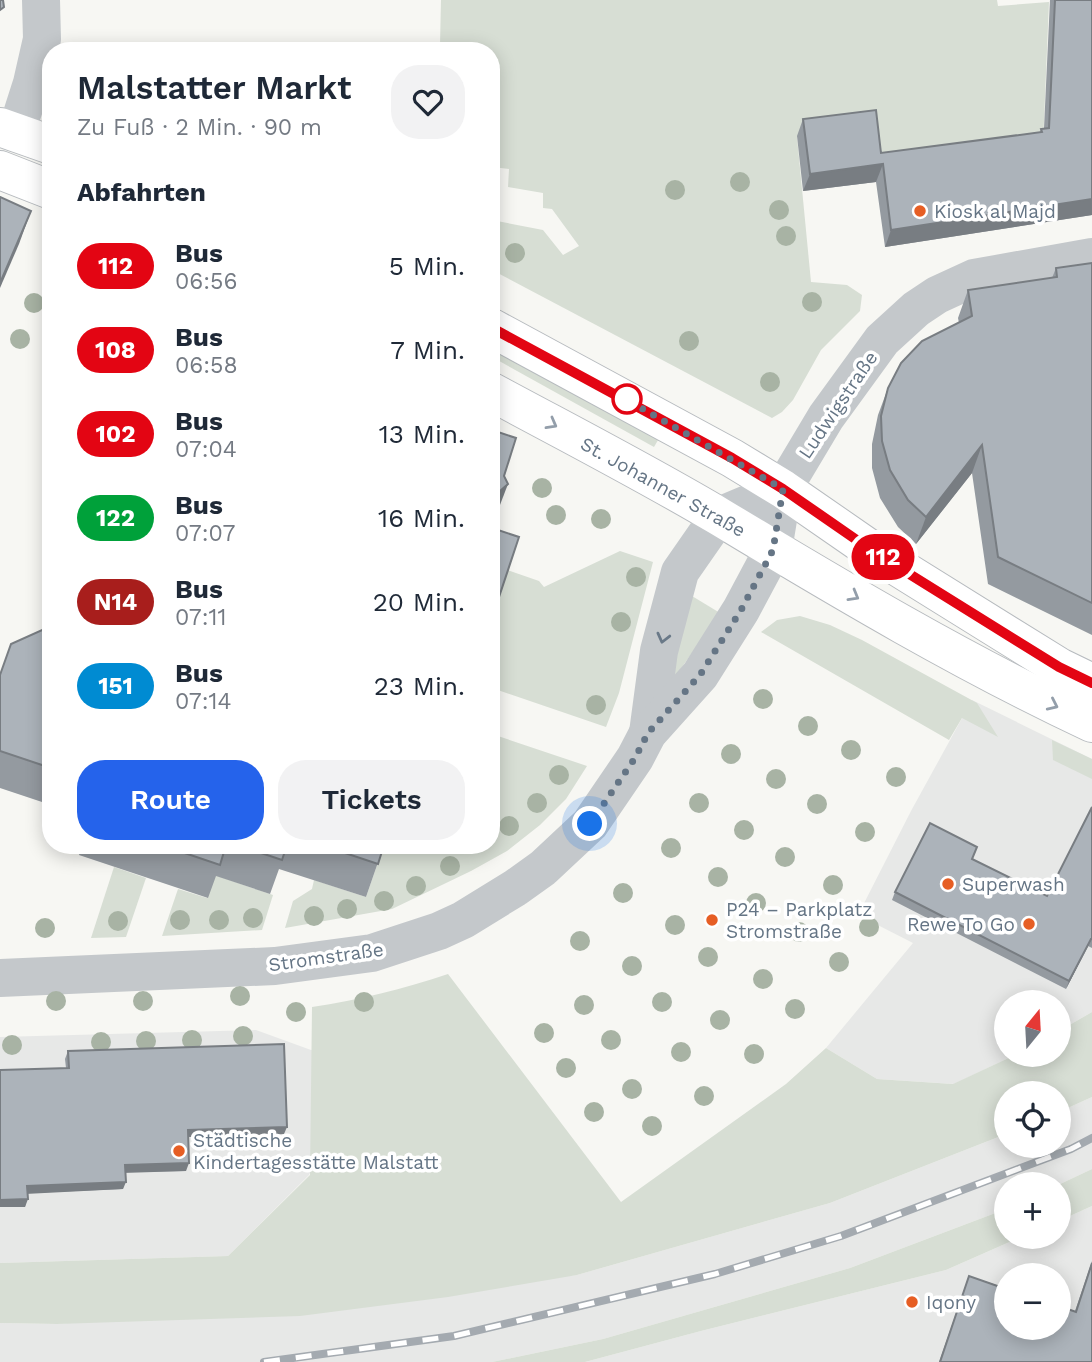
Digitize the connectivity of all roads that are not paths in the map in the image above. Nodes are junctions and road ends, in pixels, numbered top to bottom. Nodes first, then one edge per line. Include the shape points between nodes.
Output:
1 (41, 0) edge
2 (42, 42) edge
3 (42, 44) edge
4 (22, 135) edge
5 (1, 170) edge
6 (42, 186) edge
7 (1092, 257) edge
8 (500, 332) edge
9 (500, 395) edge
10 (783, 489) junction
11 (719, 516) junction
12 (773, 550) junction
13 (1092, 683) edge
14 (1092, 723) edge
15 (648, 733) junction
16 (0, 978) edge

1 - 2 street
3 - 4 street
4 - 5 main road
5 - 6 main road
7 - 10 street, Ludwigstraße via 974,278 916,309 882,341 855,376
8 - 10 main road
9 -> 11 main road, St. Johanner Straße
10 - 11 street
10 - 12 street, Stromstraße
10 - 13 main road via 874,552
11 - 12 main road, St. Johanner Straße
11 -> 15 street, Stromstraße via 680,572 659,651
12 -> 14 main road, St. Johanner Straße
12 - 15 street, Stromstraße via 700,675
15 - 16 street, Stromstraße via 590,824 543,868 439,931 372,953 275,965

